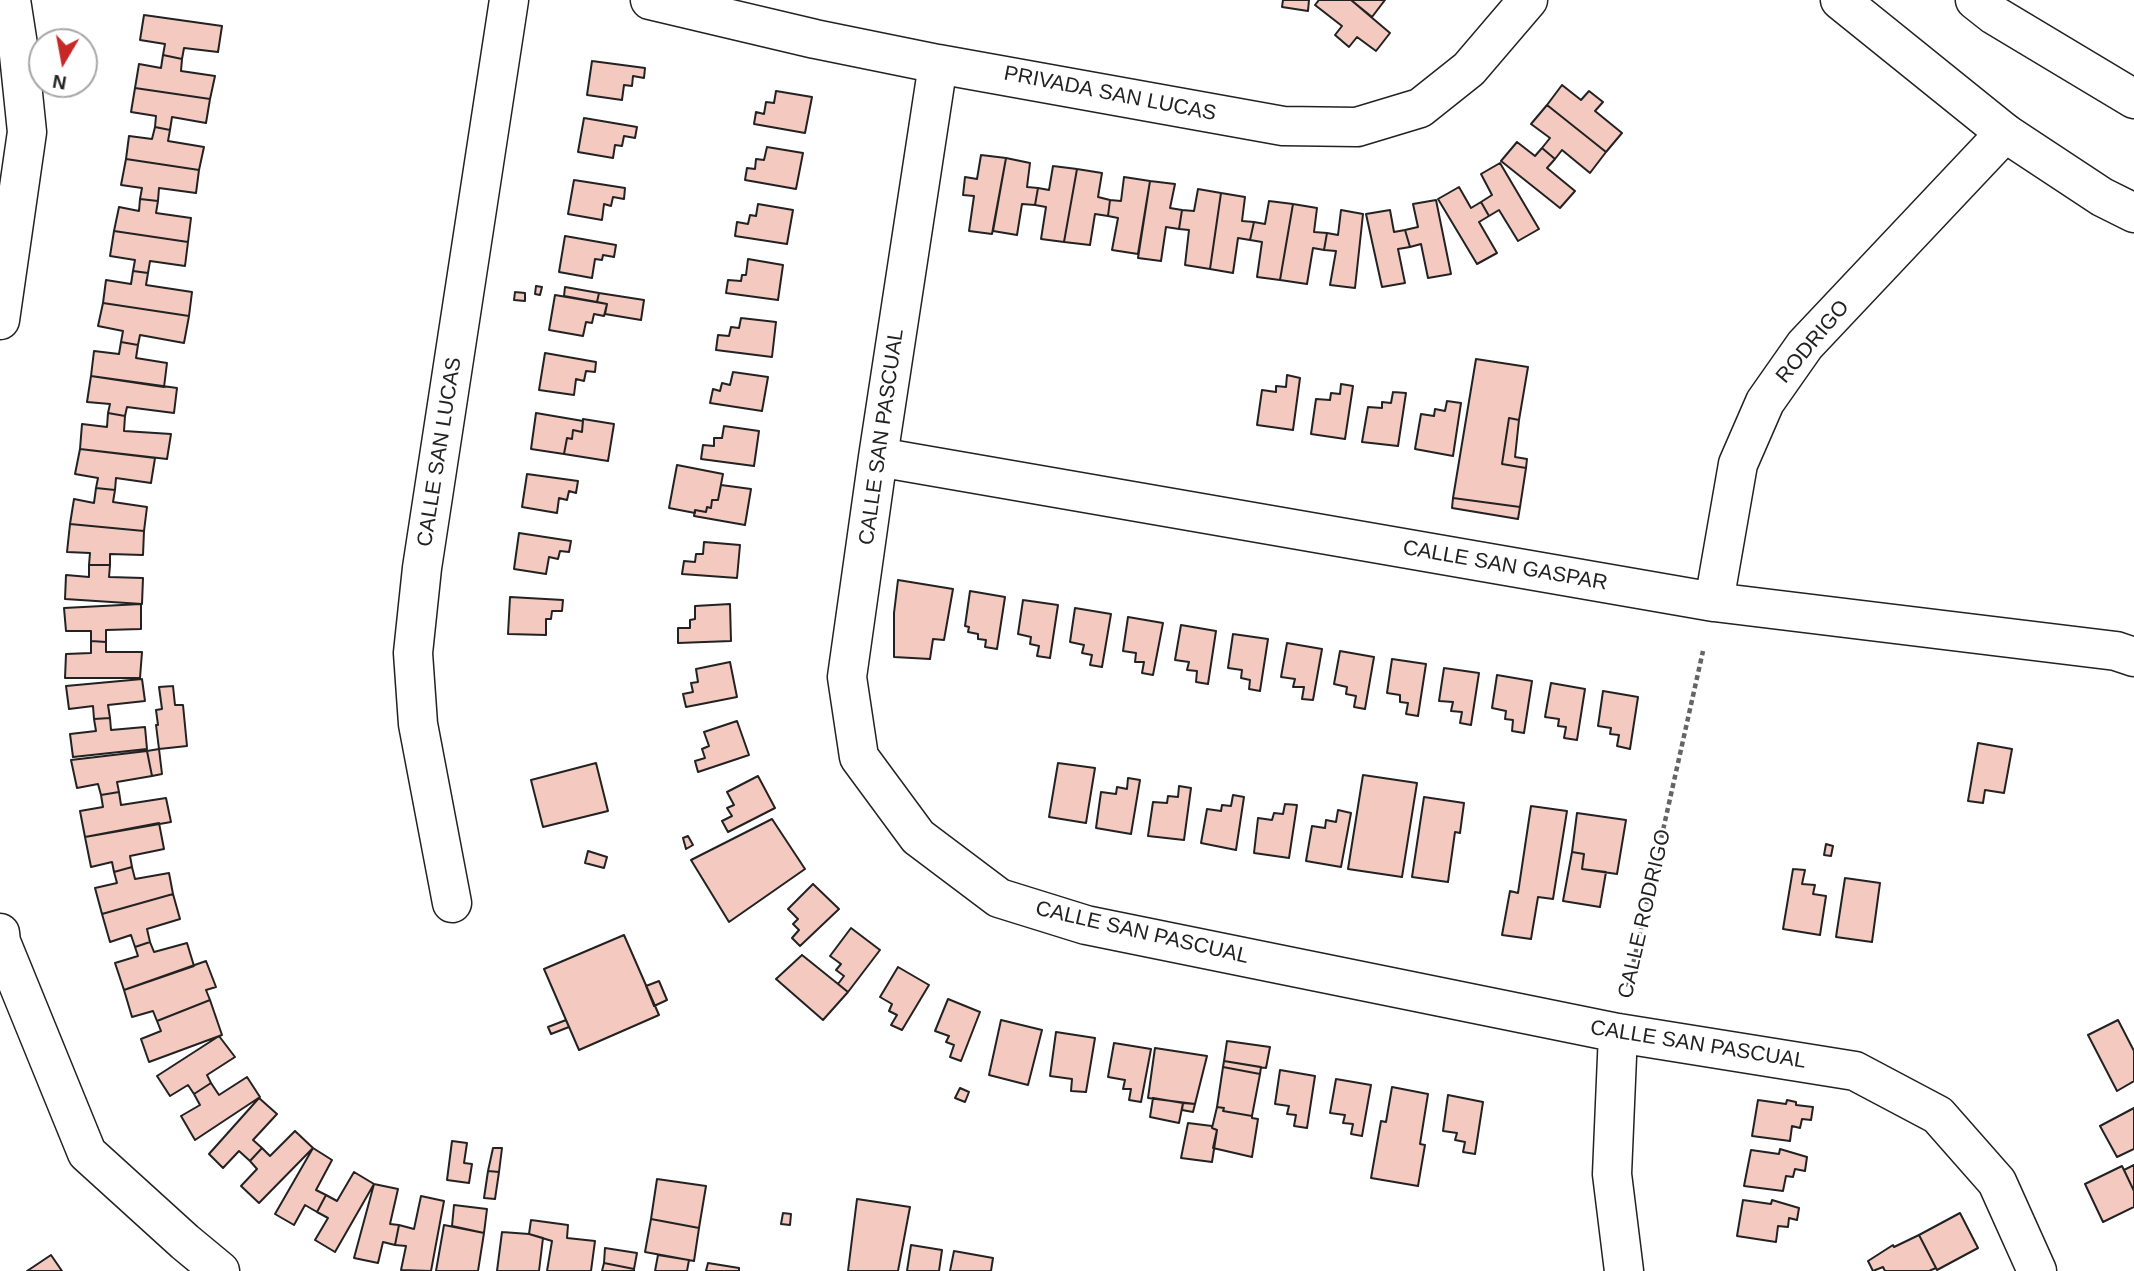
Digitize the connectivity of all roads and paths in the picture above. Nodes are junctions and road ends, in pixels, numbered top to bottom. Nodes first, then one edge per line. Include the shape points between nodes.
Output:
1 (11, 0) edge
2 (509, 0) edge
3 (650, 0) edge
4 (1528, 0) edge
5 (1840, 0) edge
6 (1975, 0) edge
7 (938, 64) junction
8 (2134, 99) edge
9 (2005, 133) junction
10 (2134, 213) edge
11 (0, 320) edge
12 (878, 457) junction
13 (1714, 602) junction
14 (2134, 657) edge
15 (452, 904) dead end
16 (0, 933) edge
17 (1618, 1033) junction
18 (220, 1271) edge
19 (1624, 1271) edge
20 (2037, 1271) edge

1 - 11 street via 27,132
2 - 15 street, CALLE SAN LUCAS via 413,653 418,724
3 - 7 street, PRIVADA SAN LUCAS
4 - 7 street, PRIVADA SAN LUCAS via 1469,69 1420,108 1357,127 1283,126
5 - 9 street
6 - 8 street
7 - 12 street, CALLE SAN PASCUAL
9 - 10 street
9 - 13 street, RODRIGO via 1805,345 1765,402 1738,464
12 - 13 street, CALLE SAN GASPAR
12 - 17 street, CALLE SAN PASCUAL via 847,677 859,757 918,837 999,898 1086,925
13 - 14 street, CALLE SAN GASPAR via 2116,651
13 - 17 path, CALLE RODRIGO
16 - 18 street via 87,1153
17 - 19 street via 1612,1174
17 - 20 street, CALLE SAN PASCUAL via 1855,1071 1938,1115 1997,1182

